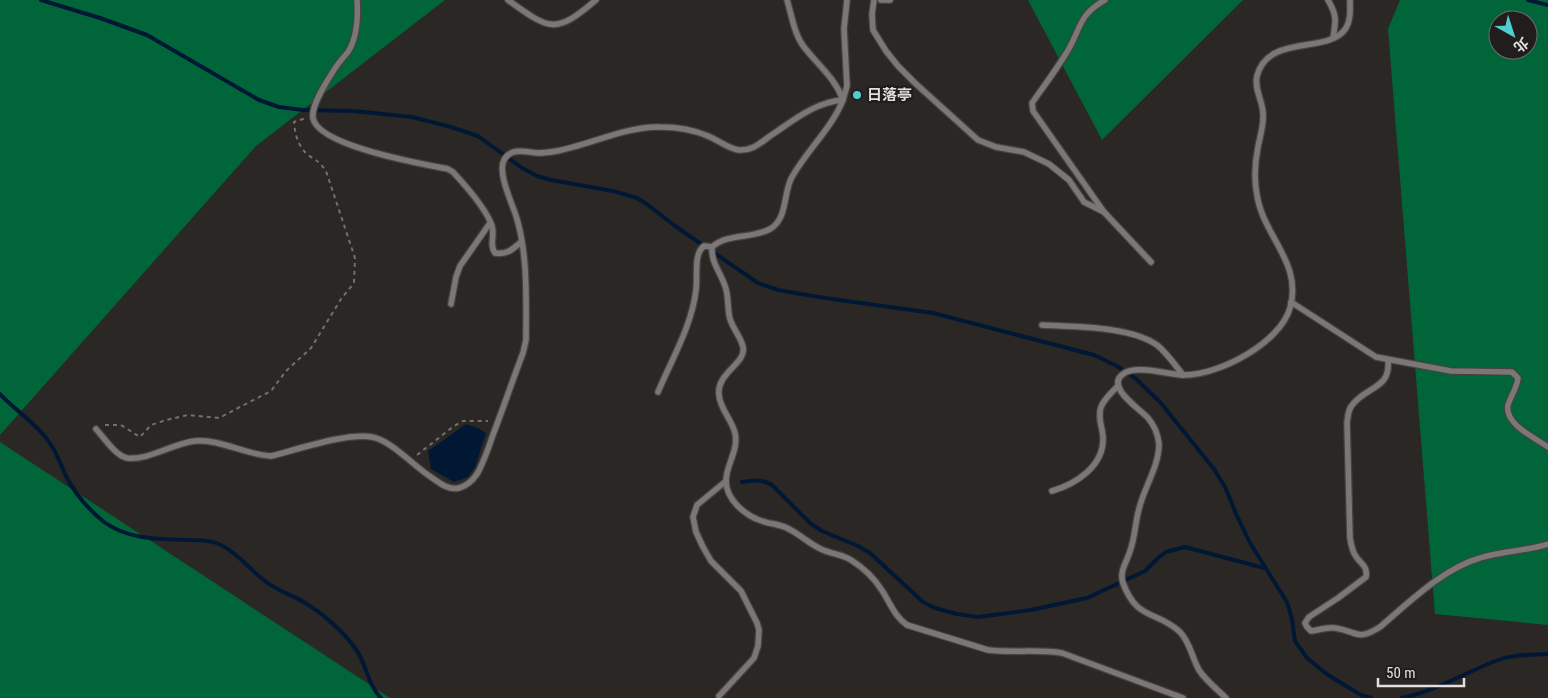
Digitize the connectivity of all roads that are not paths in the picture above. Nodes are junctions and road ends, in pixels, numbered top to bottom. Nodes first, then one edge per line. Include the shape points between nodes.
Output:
1 (357, 0) edge
2 (508, 0) edge
3 (596, 0) edge
4 (788, 0) edge
5 (847, 0) edge
6 (874, 0) edge
7 (881, 0) edge
8 (890, 0) edge
9 (1105, 0) edge
10 (1328, 0) edge
11 (1350, 0) edge
12 (1333, 38) junction
13 (843, 100) junction
14 (1104, 212) junction
15 (490, 223) junction
16 (521, 242) junction
17 (712, 247) junction
18 (1152, 262) dead end
19 (1291, 302) junction
20 (451, 304) dead end
21 (1042, 325) dead end
22 (1388, 360) junction
23 (1183, 375) junction
24 (1118, 386) junction
25 (658, 392) dead end
26 (96, 429) road end
27 (1548, 447) edge
28 (726, 481) junction
29 (1052, 491) dead end
30 (1548, 544) edge
31 (719, 696) dead end
32 (1183, 698) edge
33 (1226, 698) edge

1 - 15 lane via 352,44 323,89 313,116 317,127 340,142 448,169 484,211
2 - 3 lane via 550,26 569,21
4 - 13 lane via 796,35 833,79
5 - 13 lane via 844,29 847,86
6 - 14 lane via 873,30 886,51 916,84 978,140 1024,152 1049,164 1069,180 1084,202
7 - 8 lane
9 - 14 lane via 1083,17 1068,51 1032,104
10 - 12 lane via 1336,20
11 - 12 lane via 1345,29
12 - 19 lane via 1277,52 1262,65 1257,75 1256,86 1264,115 1256,161 1256,195 1261,212 1291,270
13 - 16 lane via 819,105 758,146 748,149 737,150 706,135 658,126 555,152 515,151 504,160 502,167
13 - 17 lane via 839,111 792,177 774,225 762,232 725,239
14 - 18 lane
15 - 16 lane via 495,253 502,254
15 - 20 lane via 460,266
16 - 26 lane via 526,300 523,353 477,474 458,489 451,488 373,437 359,436 271,456 196,441 128,458 120,455
17 - 25 lane via 704,246 699,252 690,318
17 - 28 lane via 713,264 725,286 731,322 744,347 743,354 719,385 719,396 735,434
19 - 22 lane via 1365,351
19 - 23 lane via 1284,322 1257,347 1214,370
21 - 23 lane via 1116,330 1142,338 1157,346
22 - 27 lane via 1451,371 1512,372 1518,378 1518,384 1508,411 1525,432
22 - 30 lane via 1387,377 1352,404 1347,423 1350,538 1352,549 1367,570 1366,577 1309,617 1306,627 1311,631 1335,628 1356,635 1370,634 1465,563
23 - 24 lane via 1131,370 1119,378
24 - 29 lane via 1101,407 1102,452 1095,464 1080,478
24 - 33 lane via 1123,395 1149,419 1158,435 1159,445 1139,508 1122,580 1138,609 1182,634 1208,682
28 - 31 lane via 697,505 693,517 696,532 711,561 741,591 759,630 754,658
28 - 32 lane via 733,500 750,517 788,528 823,550 852,560 874,581 900,620 907,625 988,650 1062,653

